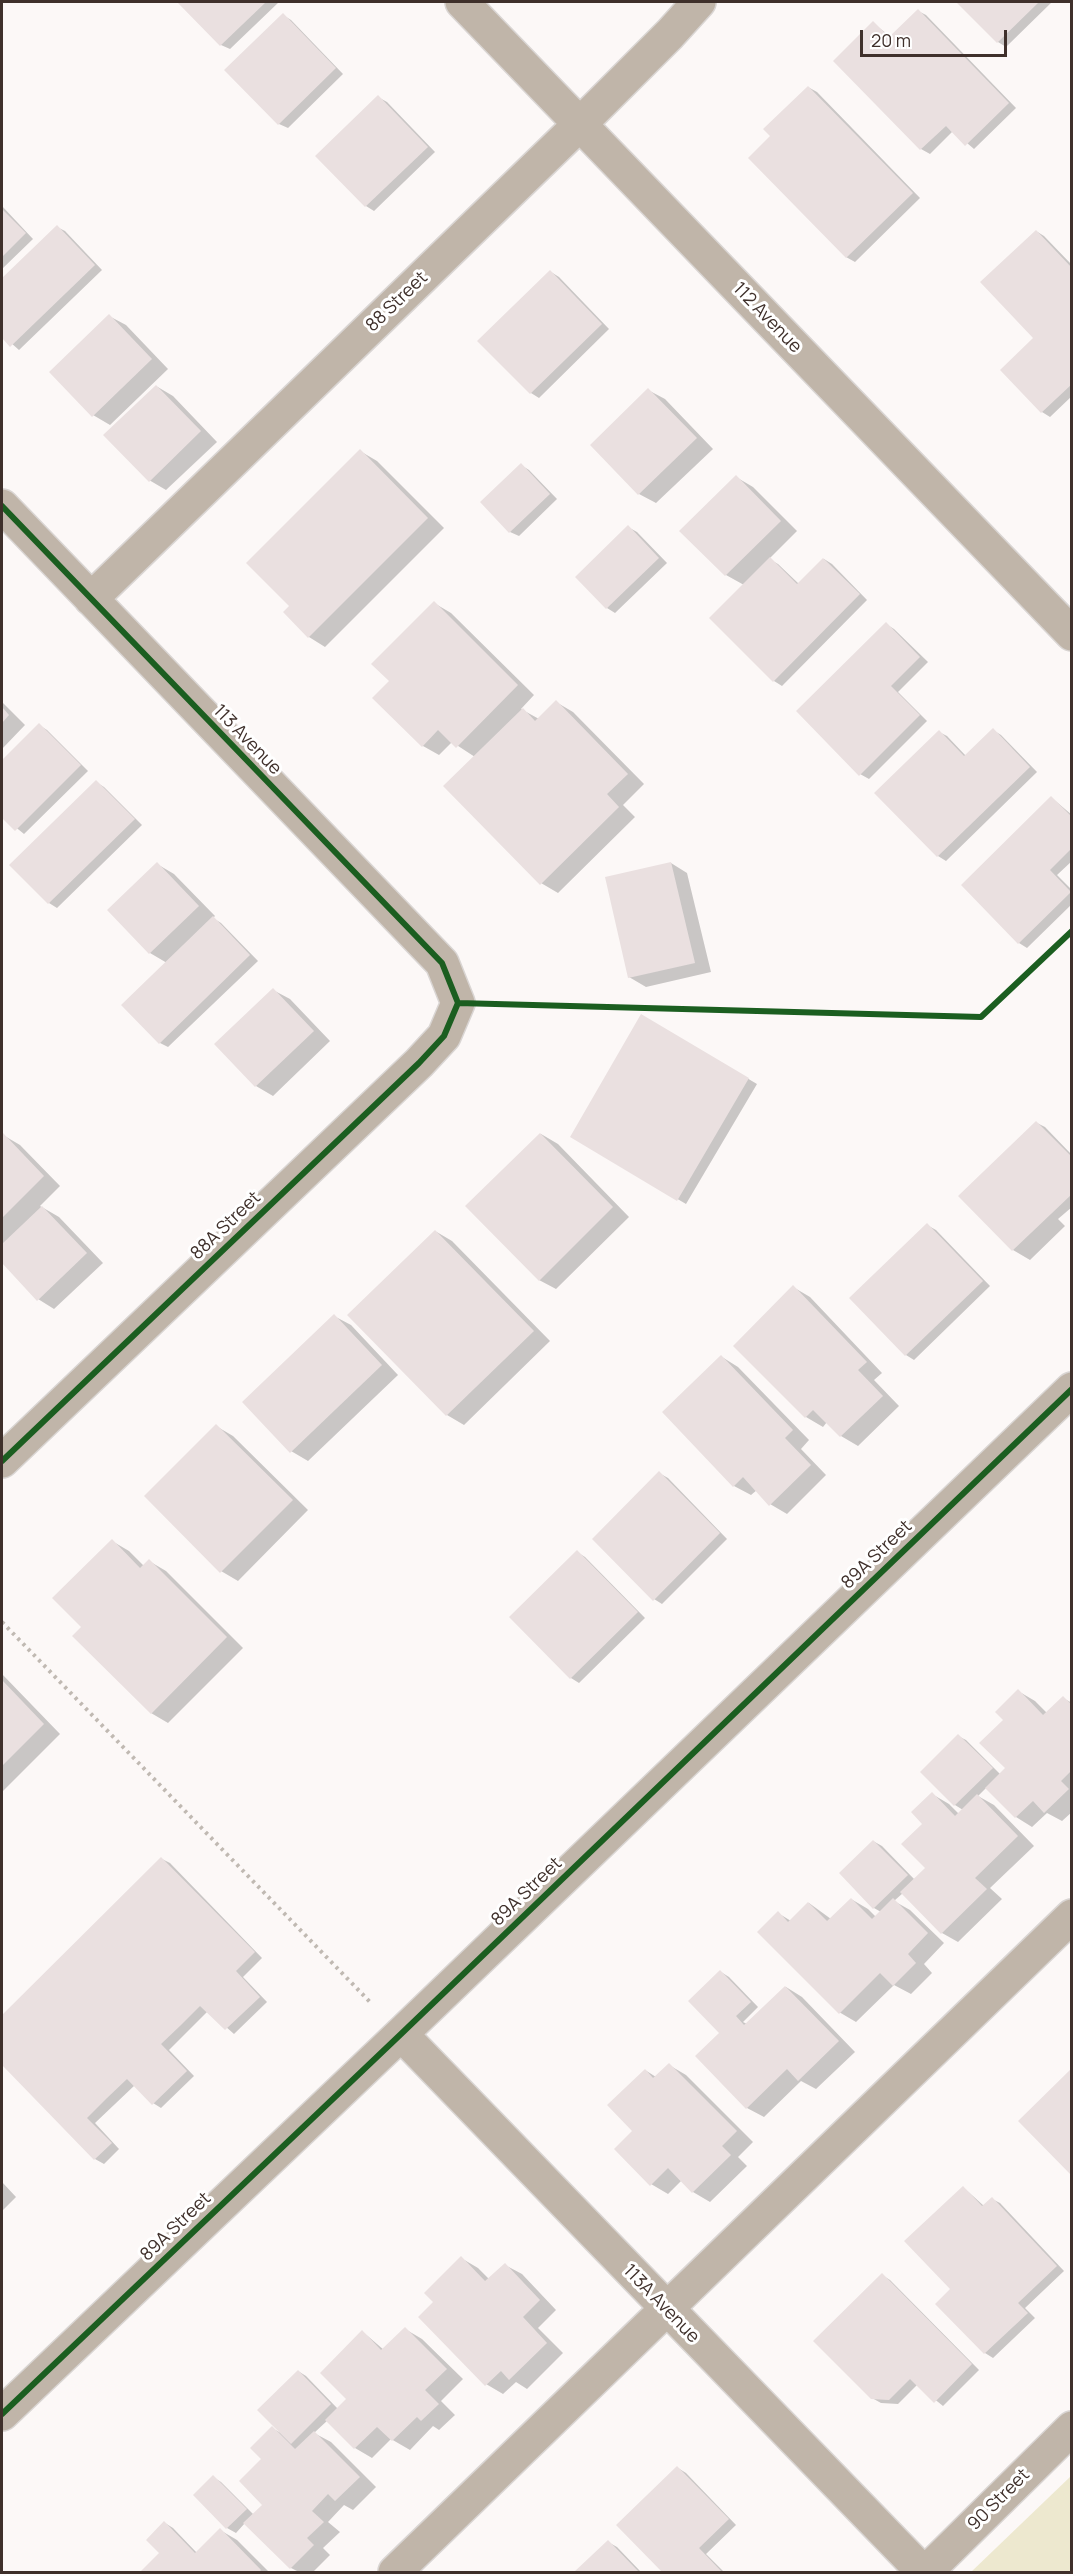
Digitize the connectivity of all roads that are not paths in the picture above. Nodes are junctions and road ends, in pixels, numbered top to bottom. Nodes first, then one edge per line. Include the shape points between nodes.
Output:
1 (462, 2) edge
2 (699, 2) edge
3 (580, 124) junction
4 (2, 506) edge
5 (91, 599) junction
6 (1071, 634) edge
7 (458, 1003) joint
8 (1071, 1389) edge
9 (2, 1461) edge
10 (1071, 1916) edge
11 (401, 2034) junction
12 (666, 2309) junction
13 (2, 2414) edge
14 (1071, 2428) edge
15 (395, 2572) edge
16 (924, 2572) edge

1 - 3 street, 112 Avenue
2 - 3 street, 88 Street
3 - 5 street, 88 Street
3 - 6 street, 112 Avenue
4 - 5 street, 113 Avenue
5 - 7 street, 113 Avenue via 442,963
7 - 9 street, 88A Street via 444,1036 419,1063
8 - 11 street, 89A Street
10 - 12 street
11 - 12 street, 113A Avenue
11 - 13 street, 89A Street
12 - 15 street
12 - 16 street, 113A Avenue
14 - 16 street, 90 Street

